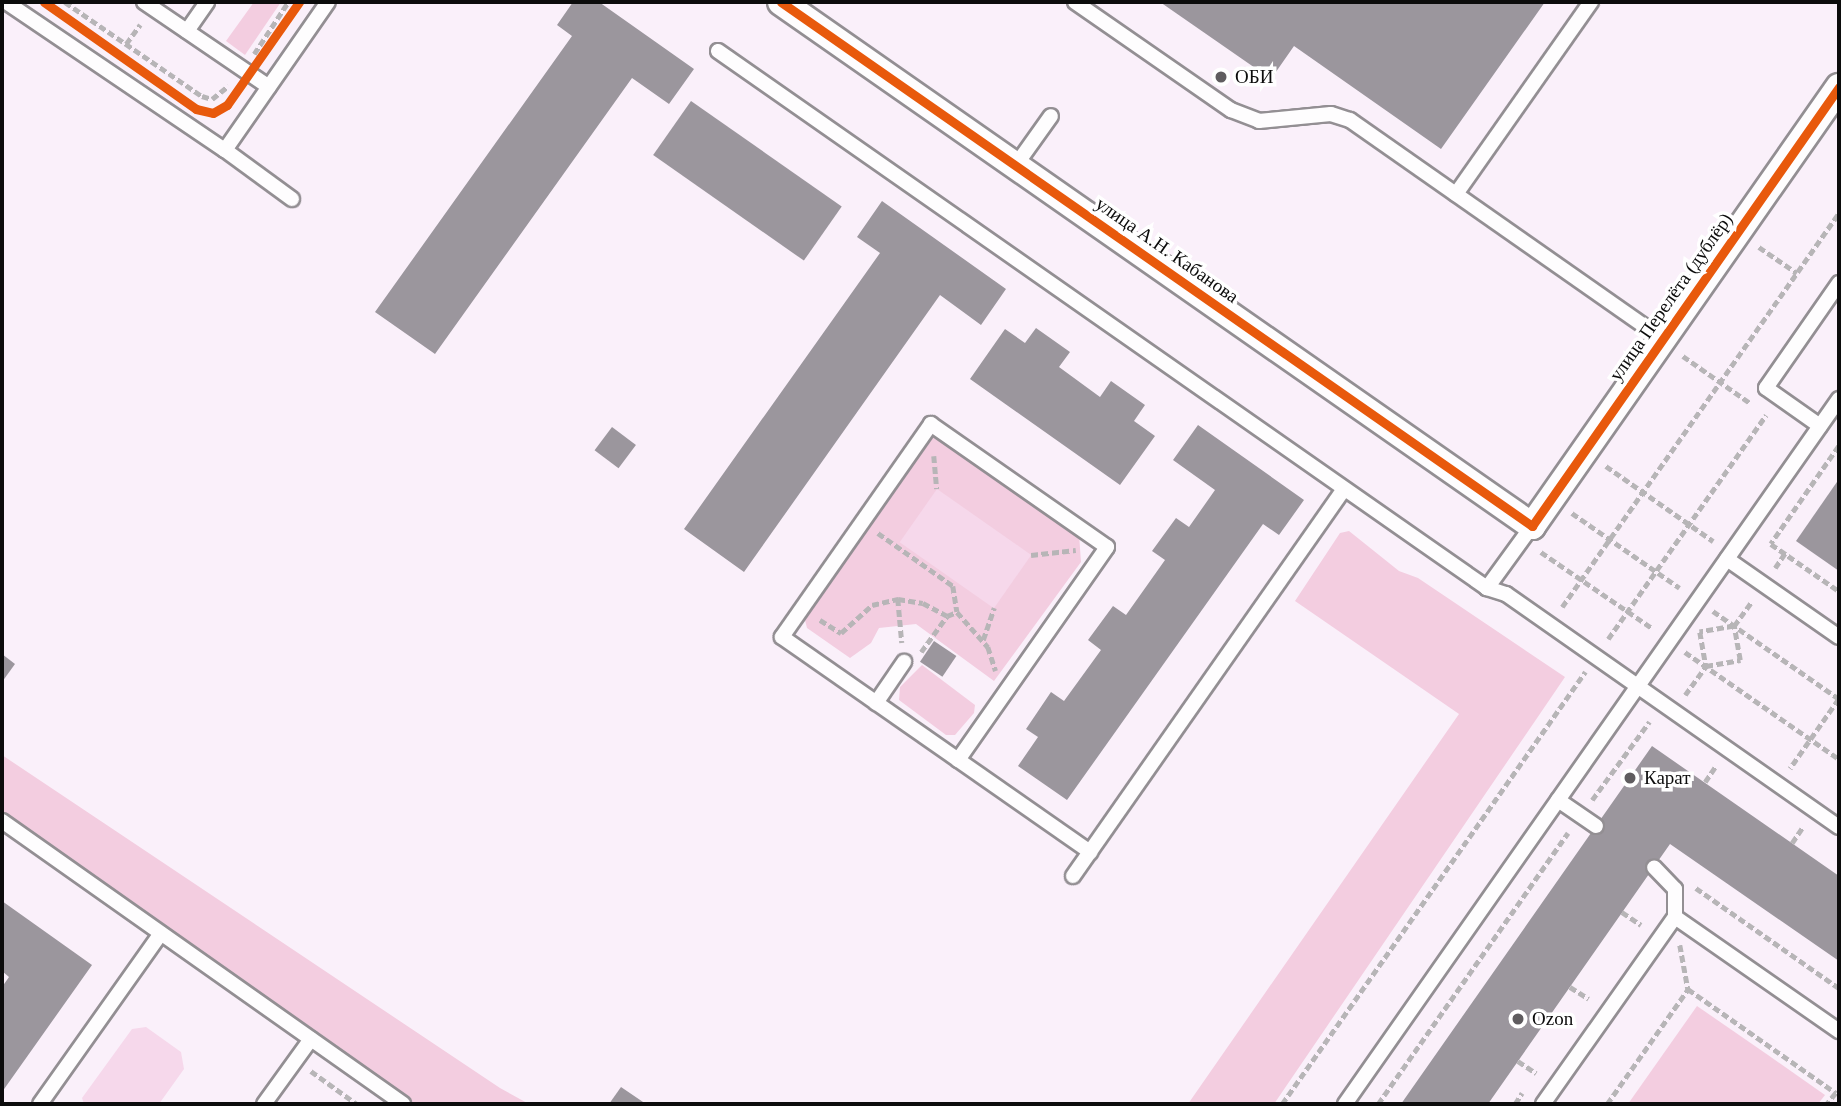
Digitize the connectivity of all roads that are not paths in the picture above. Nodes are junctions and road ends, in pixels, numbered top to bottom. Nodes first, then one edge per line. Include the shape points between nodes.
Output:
1 (6, 2) edge
2 (144, 2) edge
3 (207, 2) edge
4 (328, 2) edge
5 (781, 2) edge
6 (1075, 2) edge
7 (1591, 2) edge
8 (187, 31) junction
9 (718, 51) dead end
10 (268, 87) junction
11 (1839, 87) edge
12 (1051, 116) dead end
13 (225, 150) junction
14 (1016, 165) junction
15 (1456, 194) junction
16 (292, 200) dead end
17 (1839, 283) edge
18 (1670, 345) junction
19 (1839, 399) edge
20 (1821, 426) junction
21 (1344, 489) junction
22 (1532, 526) junction
23 (1729, 556) junction
24 (1487, 588) junction
25 (1839, 637) edge
26 (904, 662) road end
27 (1638, 686) junction
28 (876, 703) junction
29 (958, 760) junction
30 (1558, 800) junction
31 (2, 821) edge
32 (1596, 826) dead end
33 (1839, 827) edge
34 (1090, 852) junction
35 (1654, 867) dead end
36 (1073, 876) dead end
37 (1675, 917) junction
38 (162, 933) junction
39 (1839, 1031) edge
40 (310, 1039) junction
41 (40, 1104) edge
42 (264, 1104) edge
43 (403, 1104) edge
44 (1345, 1104) edge
45 (1543, 1104) edge

1 - 13 lane
2 - 8 lane
3 - 8 lane
4 - 10 lane
5 - 14 street, улица А.Н. Кабанова
6 - 15 lane via 1231,110 1259,121 1331,114 1350,120
7 - 15 lane
8 - 10 lane via 249,67
9 - 21 lane
10 - 13 lane
11 - 18 street, улица Перелёта (дублёр)
12 - 14 lane
13 - 16 lane
14 - 22 street, улица А.Н. Кабанова
15 - 18 lane
17 - 20 lane via 1766,388
18 - 22 street, улица Перелёта (дублёр)
19 - 20 lane
20 - 23 lane
21 - 24 lane
21 - 34 lane
22 - 24 lane
23 - 25 lane
23 - 27 lane
24 - 27 lane via 1506,594
26 - 28 lane
27 - 30 lane
27 - 33 lane
28 - 29 lane
28 - 29 lane via 782,637 931,424 1107,547
29 - 34 lane
30 - 32 lane
30 - 44 lane
31 - 38 lane
34 - 36 lane
35 - 37 lane via 1675,889
37 - 39 lane
37 - 45 lane
38 - 40 lane
38 - 41 lane
40 - 42 lane
40 - 43 lane

